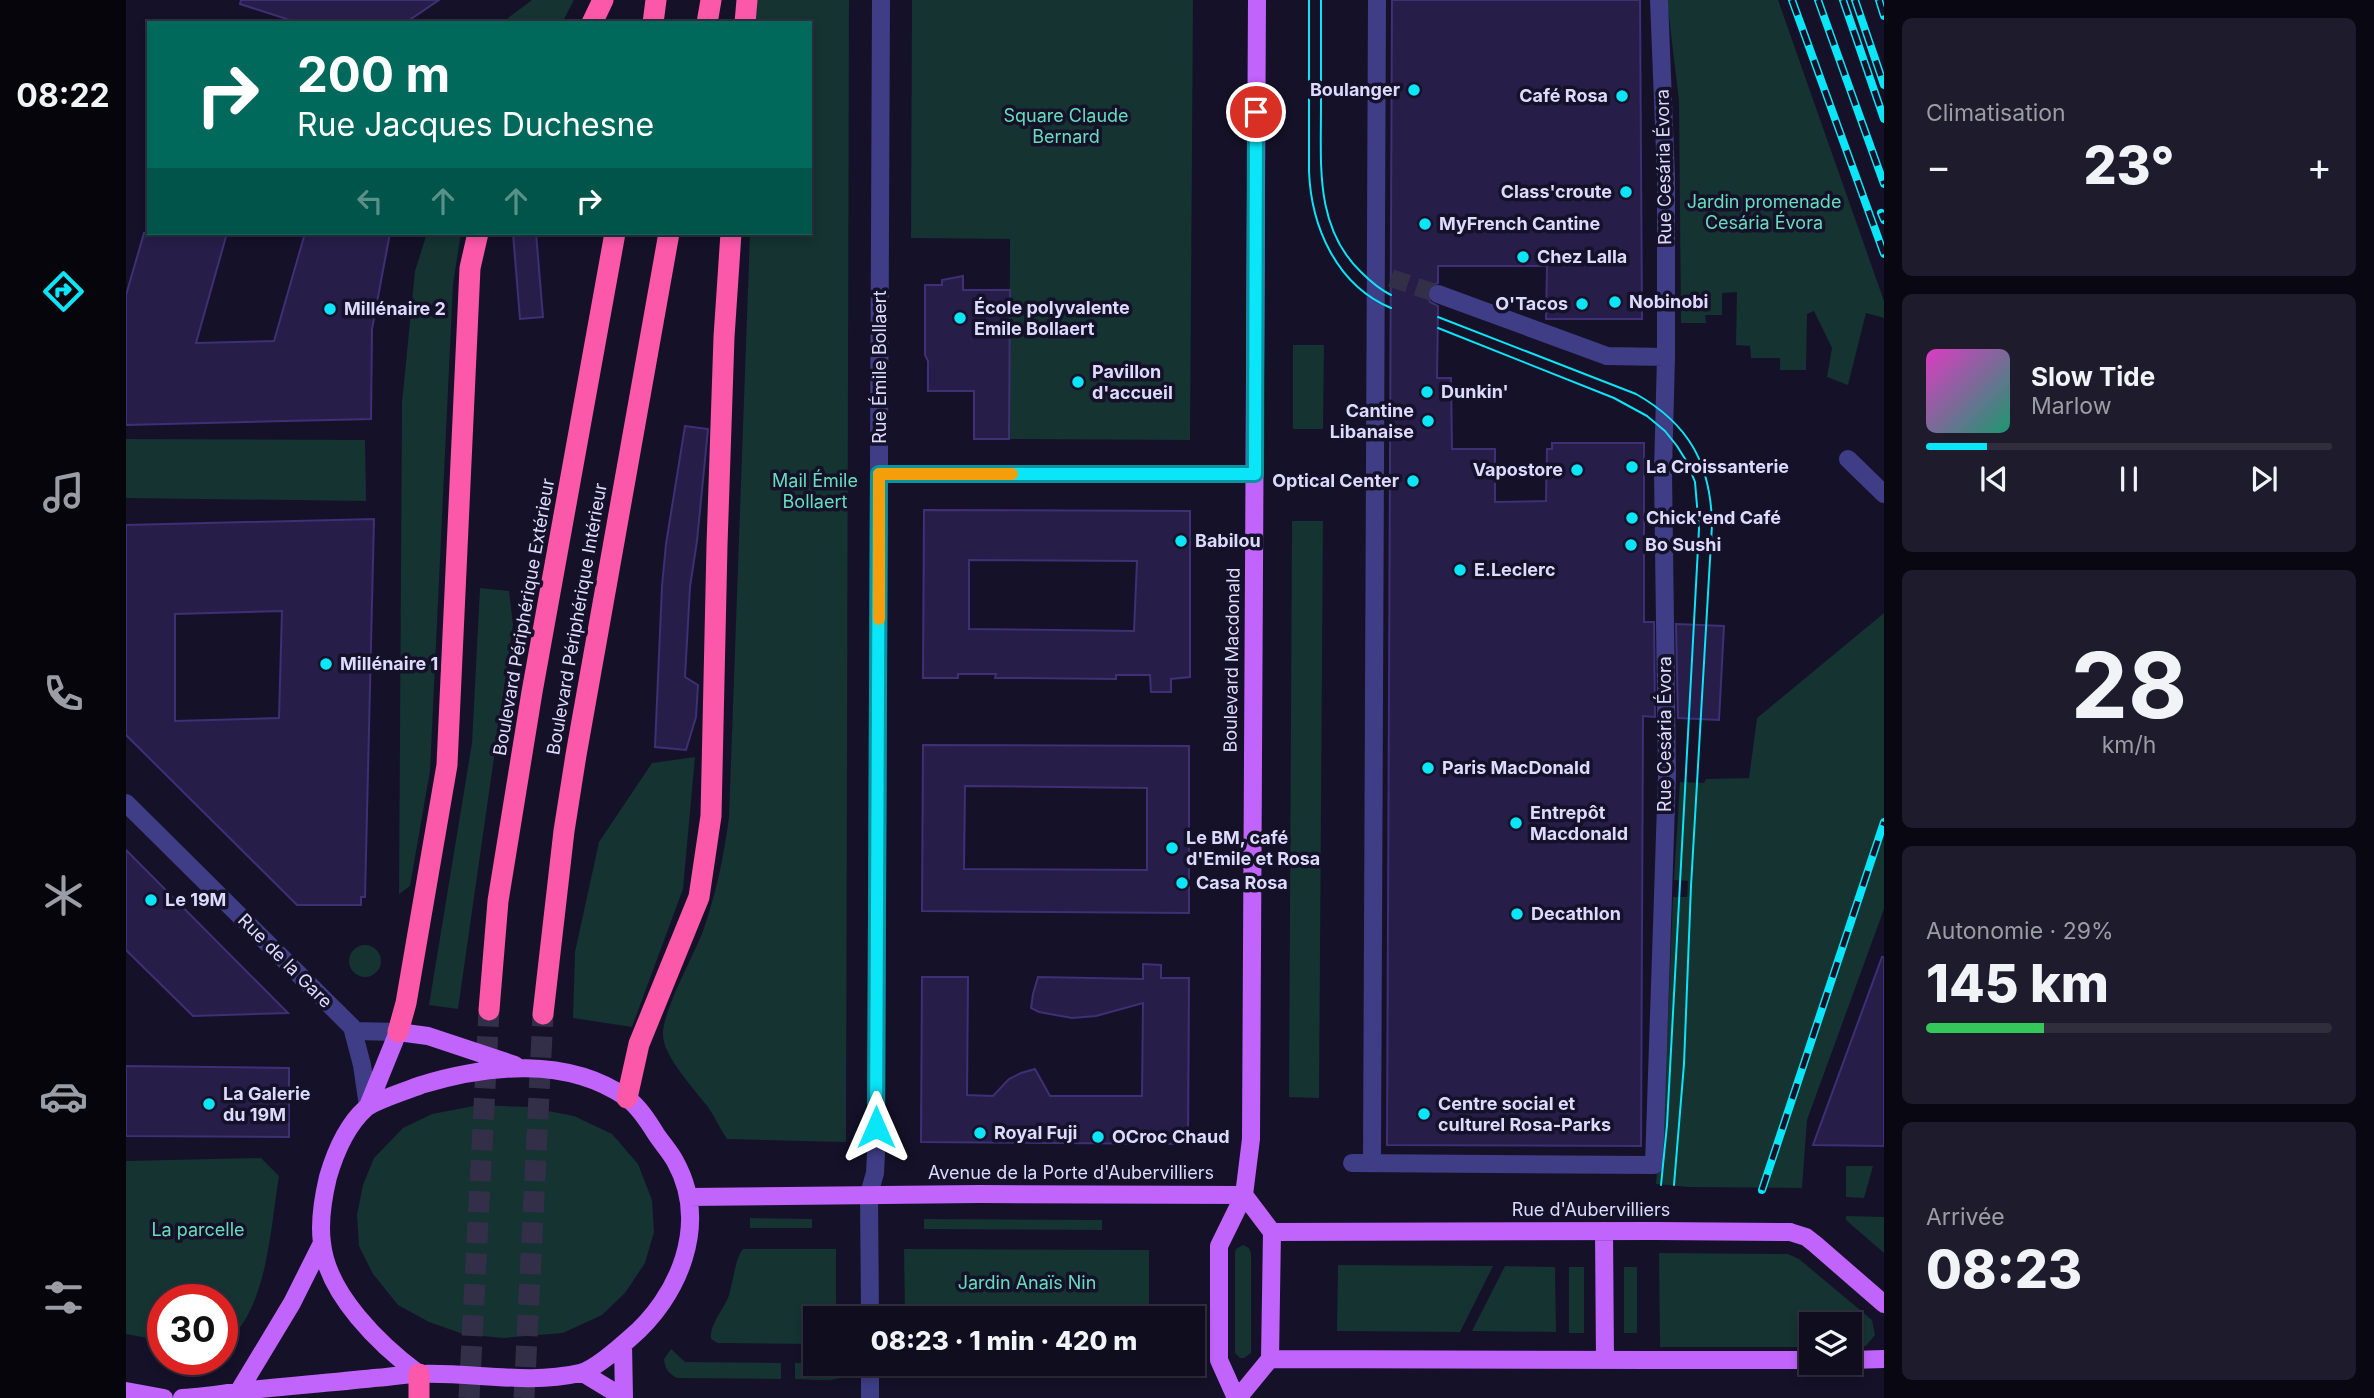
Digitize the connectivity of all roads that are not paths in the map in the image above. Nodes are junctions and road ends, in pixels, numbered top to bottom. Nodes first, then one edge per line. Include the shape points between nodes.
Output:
1 (603, 0) edge
2 (656, 0) edge
3 (711, 0) edge
4 (747, 0) edge
5 (881, 0) edge
6 (1257, 0) edge
7 (1377, 0) edge
8 (1659, 0) edge
9 (594, 21) edge
10 (653, 21) edge
11 (707, 21) edge
12 (745, 21) edge
13 (478, 235) edge
14 (615, 235) edge
15 (669, 235) edge
16 (731, 235) edge
17 (1376, 256) junction
18 (1391, 278) tunnel mouth
19 (1438, 294) tunnel mouth
20 (1666, 357) junction
21 (1848, 459) dead end
22 (879, 474) junction
23 (1255, 474) junction
24 (1884, 494) edge
25 (126, 803) edge
26 (489, 1010) tunnel mouth
27 (544, 1014) tunnel mouth
28 (354, 1031) junction
29 (398, 1032) junction
30 (519, 1066) junction
31 (627, 1098) junction
32 (368, 1106) junction
33 (1352, 1163) dead end
34 (1372, 1163) junction
35 (869, 1194) junction
36 (1244, 1195) junction
37 (688, 1197) junction
38 (1604, 1231) junction
39 (1272, 1232) junction
40 (322, 1243) junction
41 (1884, 1304) edge
42 (870, 1306) edge
43 (623, 1344) junction
44 (1270, 1359) junction
45 (1884, 1359) edge
46 (1605, 1360) junction
47 (1799, 1360) edge
48 (1862, 1360) edge
49 (583, 1373) junction
50 (419, 1374) junction
51 (870, 1376) edge
52 (126, 1391) edge
53 (239, 1391) junction
54 (164, 1398) edge
55 (182, 1398) edge
56 (419, 1398) edge
57 (624, 1398) edge
58 (870, 1398) edge
59 (1237, 1398) edge

1 - 9 highway
2 - 10 highway
3 - 11 highway
4 - 12 highway
5 - 22 street, Rue Émile Bollaert
6 - 23 main road, Boulevard Macdonald
7 - 17 street
8 - 20 street, Rue Cesária Évora via 1666,177
13 - 29 highway via 470,268 447,765
14 - 26 highway, Boulevard Périphérique Extérieur via 498,901
15 - 27 highway, Boulevard Périphérique Intérieur via 576,755
16 - 31 highway via 717,531 711,816 699,897 639,1044
17 - 18 street
17 - 34 street
19 - 20 street via 1606,356
20 - 34 street, Rue Cesária Évora via 1667,775 1654,1165
21 - 24 street
22 - 23 street
22 - 35 street, Rue Émile Bollaert via 876,1169
23 - 36 main road, Boulevard Macdonald via 1251,1139
25 - 28 street, Rue de la Gare
28 - 29 street
28 - 32 street
29 - 30 main road via 428,1036
29 - 32 main road
30 - 31 main road via 555,1070
30 - 32 main road via 458,1075
31 - 37 main road via 676,1163
32 - 40 main road via 345,1135 332,1164 324,1194
33 - 34 street, Rue Cesária Évora
35 - 36 main road, Avenue de la Porte d'Aubervilliers
35 - 37 main road, Avenue de la Porte d'Aubervilliers
35 - 42 street, Rue Émile Bollaert
36 - 39 main road
36 - 59 main road, Boulevard Macdonald via 1219,1245 1219,1360
37 - 43 main road via 689,1234 682,1266 665,1301
38 - 39 main road, Rue d'Aubervilliers
38 - 41 main road, Rue d'Aubervilliers, bridge via 1790,1232 1815,1244
38 - 46 main road
39 - 44 main road
40 - 50 main road via 330,1272 349,1305 382,1343
40 - 53 main road
43 - 49 main road
43 - 57 main road
44 - 46 main road
44 - 59 main road, Boulevard Macdonald
45 - 48 main road
46 - 47 main road, bridge
49 - 50 main road via 536,1377
49 - 57 main road
50 - 53 main road
50 - 56 highway
51 - 58 street
52 - 54 main road
53 - 55 main road

